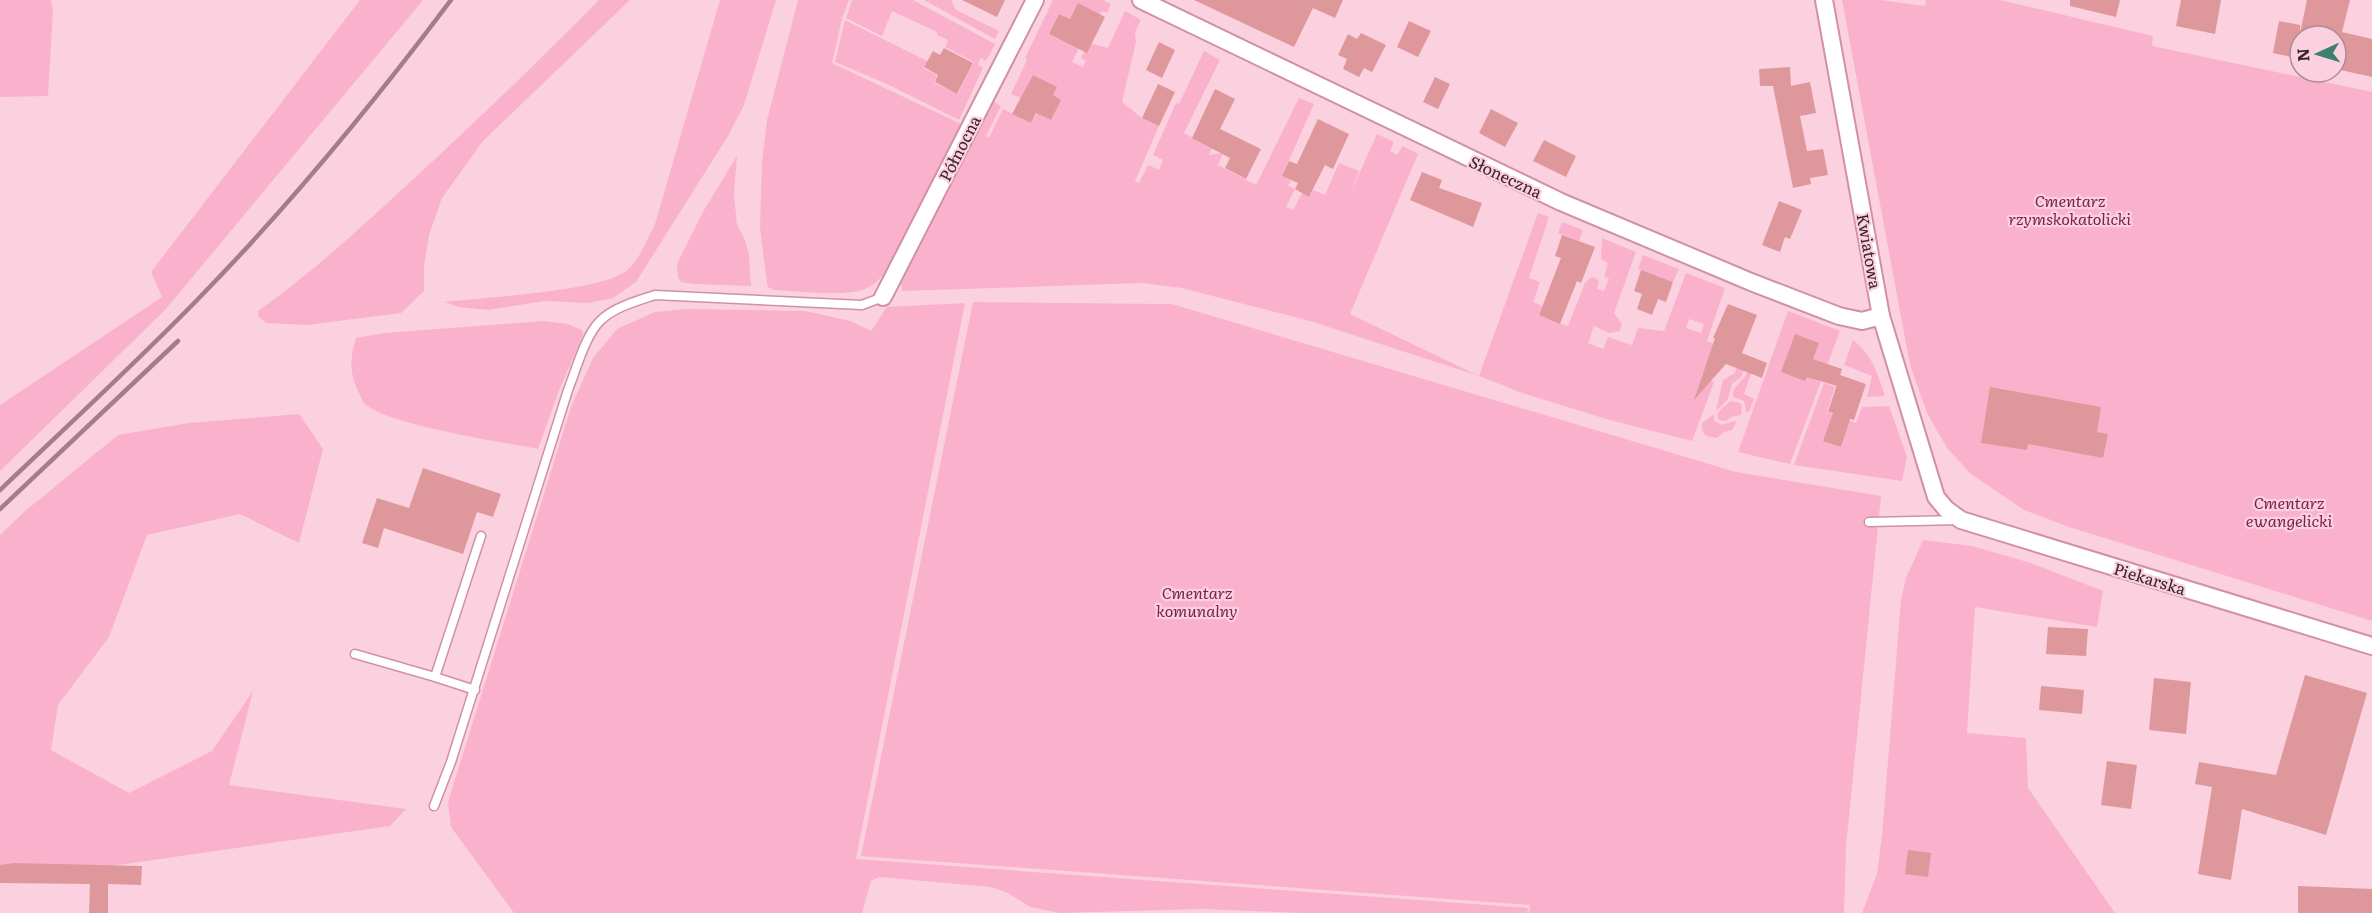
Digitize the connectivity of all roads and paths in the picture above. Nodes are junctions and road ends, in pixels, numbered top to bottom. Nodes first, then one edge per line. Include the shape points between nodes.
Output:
1 (1035, 0) edge
2 (1141, 0) edge
3 (1824, 0) edge
4 (883, 297) joint
5 (1881, 316) junction
6 (1936, 497) joint
7 (1961, 520) junction
8 (1869, 522) dead end
9 (481, 536) dead end
10 (2372, 646) edge
11 (356, 654) dead end
12 (435, 677) junction
13 (475, 690) junction
14 (434, 806) dead end

1 - 4 street, Północna
2 - 5 street, Słoneczna via 1614,225 1839,316 1862,321
3 - 5 street, Kwiatowa
4 - 13 lane via 862,305 655,295 631,303 600,321 568,390
5 - 6 street, Kwiatowa
6 - 7 street, Piekarska
7 - 8 lane
7 - 10 street, Piekarska
9 - 12 lane
11 - 12 lane
12 - 13 lane
13 - 14 lane

